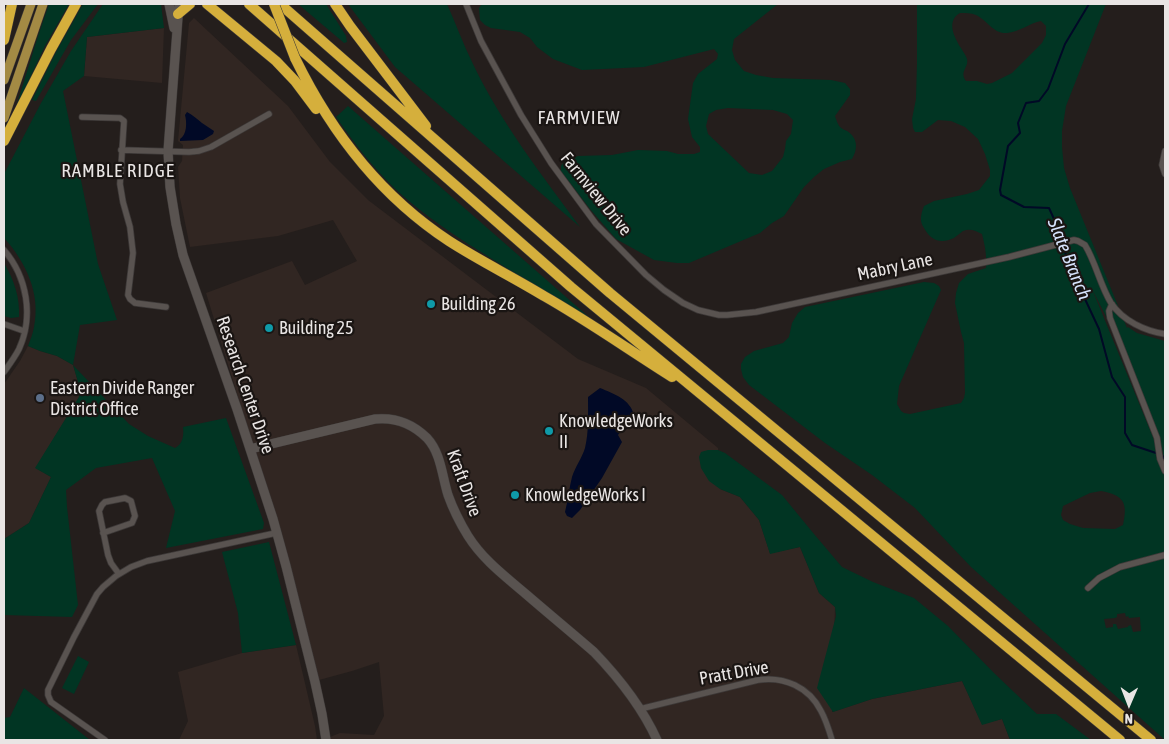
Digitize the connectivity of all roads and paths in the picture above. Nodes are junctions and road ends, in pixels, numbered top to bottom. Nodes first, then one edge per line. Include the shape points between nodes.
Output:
1 (12, 4) edge
2 (30, 4) edge
3 (43, 4) edge
4 (76, 4) edge
5 (169, 4) edge
6 (190, 4) edge
7 (206, 4) edge
8 (249, 4) edge
9 (274, 4) edge
10 (280, 4) edge
11 (335, 4) edge
12 (466, 4) edge
13 (179, 9) edge
14 (176, 37) junction
15 (4, 40) edge
16 (4, 80) edge
17 (269, 114) dead end
18 (82, 117) dead end
19 (4, 118) edge
20 (340, 136) junction
21 (434, 139) junction
22 (4, 141) edge
23 (122, 150) junction
24 (168, 151) junction
25 (1165, 151) edge
26 (1165, 174) edge
27 (4, 250) edge
28 (1112, 304) junction
29 (166, 307) dead end
30 (713, 314) joint
31 (4, 324) edge
32 (24, 331) junction
33 (1165, 334) edge
34 (4, 372) edge
35 (708, 400) junction
36 (250, 449) junction
37 (1165, 471) edge
38 (103, 533) junction
39 (276, 533) junction
40 (1165, 555) edge
41 (119, 574) junction
42 (1088, 588) dead end
43 (640, 709) junction
44 (105, 740) edge
45 (326, 740) edge
46 (657, 740) edge
47 (832, 740) edge
48 (1120, 740) edge
49 (1151, 740) edge

1 - 15 highway
2 - 16 main road
3 - 19 main road
4 - 22 highway
5 - 14 main road, Research Center Drive
6 - 13 highway
7 - 20 highway via 276,61
8 - 35 highway via 571,287
9 - 20 highway, bridge via 295,58
10 - 21 highway
11 - 21 highway
12 - 30 street, Farmview Drive via 481,41 521,115 596,224 664,290 683,303
13 - 14 main road, Research Center Drive
14 - 24 main road, Research Center Drive
17 - 24 street via 205,149
18 - 23 street via 122,119
20 - 35 highway via 379,184 430,228 469,254 546,296
21 - 49 highway via 666,341
23 - 24 street
23 - 29 street via 121,190 133,251 128,295 135,303
24 - 36 main road, Research Center Drive via 181,248
25 - 26 street via 1162,165
27 - 32 street via 17,270 25,292 27,313
28 - 30 street, Mabry Lane via 1088,249 1074,240 766,310
28 - 33 street via 1129,320
28 - 37 street via 1110,318 1157,438
31 - 32 street
32 - 34 street via 19,348
35 - 48 highway
36 - 39 main road, Research Center Drive
36 - 43 main road, Kraft Drive via 376,419 395,420 414,428 428,439 435,451 455,511 474,545 504,576 594,652
38 - 38 street via 99,512 102,505 125,498 131,501 135,516 132,523
38 - 41 street via 111,563
39 - 41 street via 146,562
39 - 45 main road, Research Center Drive via 313,675
40 - 42 street via 1120,567
41 - 44 street via 97,594 48,690 49,699
43 - 46 main road, Kraft Drive
43 - 47 street, Pratt Drive via 758,680 778,680 795,685 817,703

